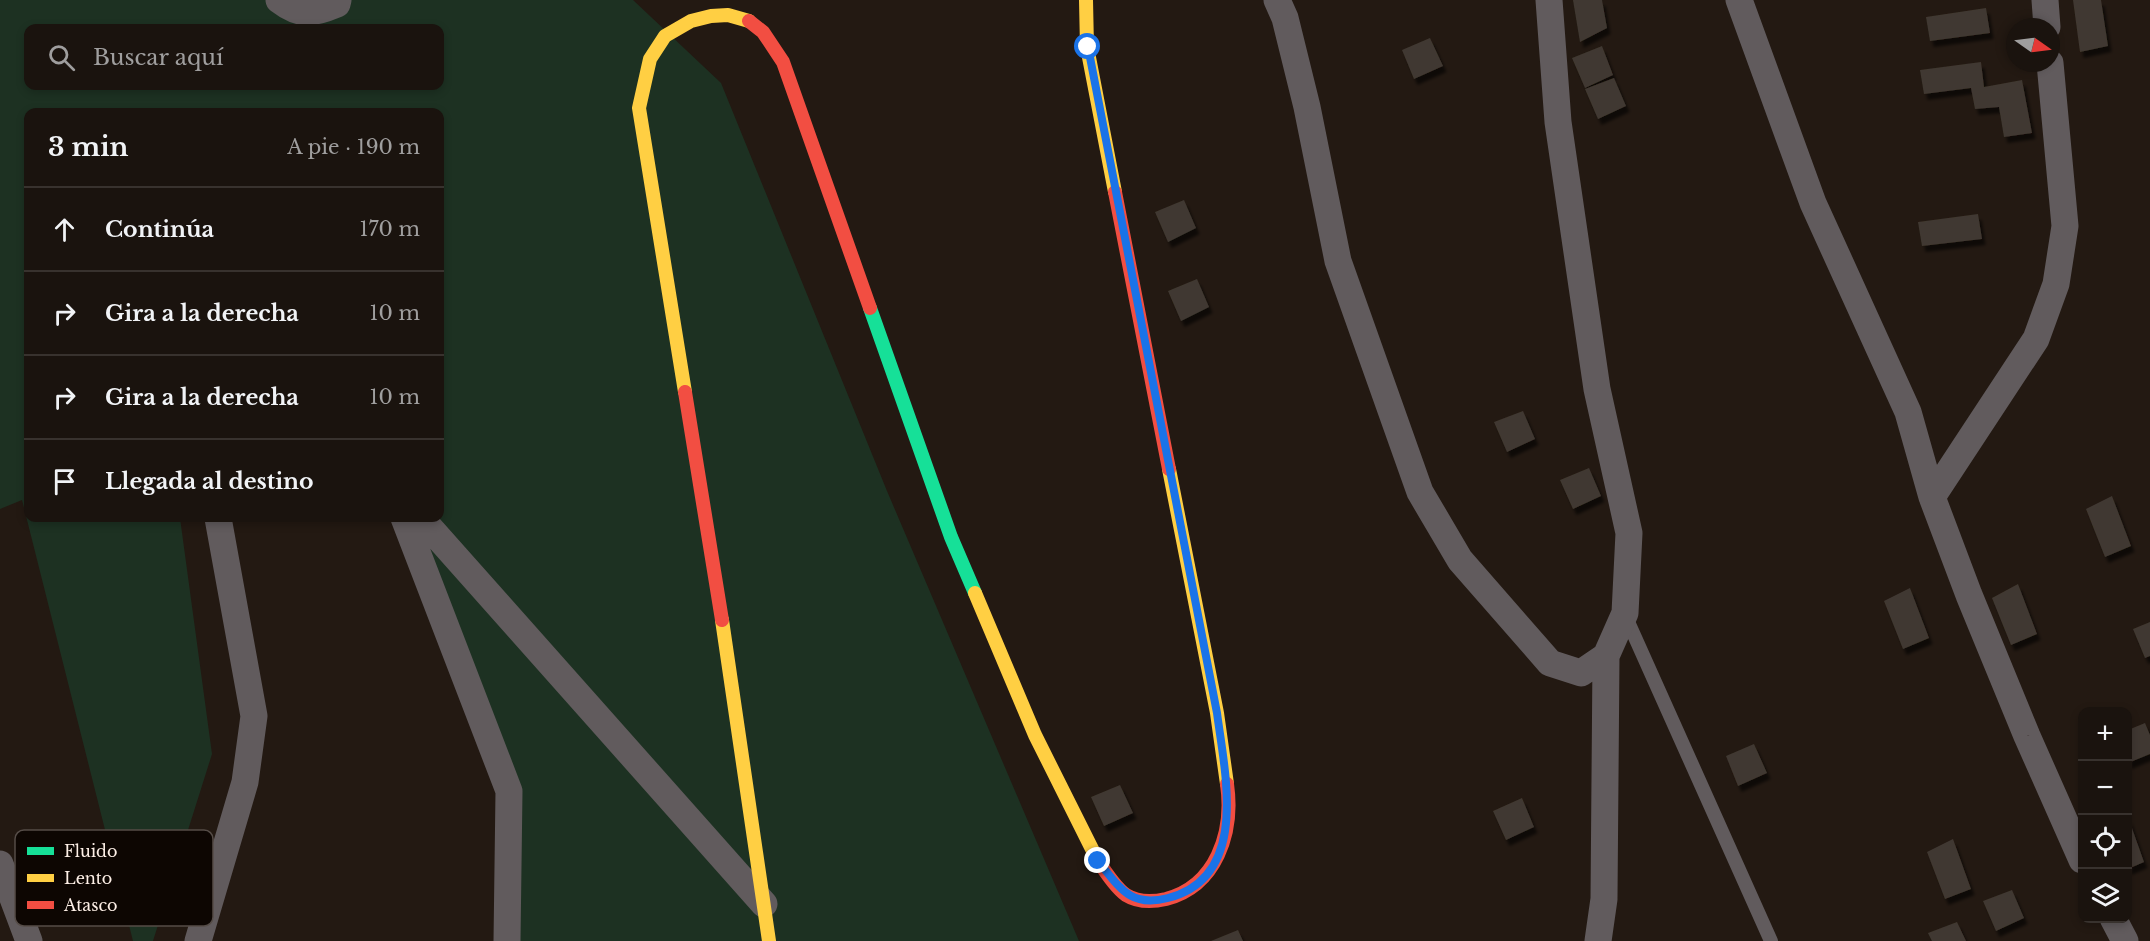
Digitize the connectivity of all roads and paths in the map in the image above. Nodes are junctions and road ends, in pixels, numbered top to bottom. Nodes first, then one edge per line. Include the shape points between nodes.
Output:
1 (279, 0) edge
2 (338, 0) edge
3 (1086, 0) edge
4 (1276, 0) edge
5 (1549, 0) edge
6 (1739, 0) edge
7 (2045, 0) edge
8 (690, 9) edge
9 (2046, 18) edge
10 (2051, 72) edge
11 (1932, 497) junction
12 (219, 522) edge
13 (406, 522) edge
14 (425, 522) edge
15 (1625, 613) junction
16 (1606, 656) junction
17 (2078, 851) edge
18 (0, 864) edge
19 (213, 890) edge
20 (15, 904) edge
21 (764, 904) junction
22 (2116, 923) edge
23 (23, 926) edge
24 (202, 926) edge
25 (29, 941) edge
26 (198, 941) edge
27 (507, 941) edge
28 (769, 941) edge
29 (1598, 941) edge
30 (1771, 941) edge
31 (2125, 941) edge

1 - 2 street via 288,8 312,14 337,4
3 - 8 street via 1088,47 1217,713 1228,790 1225,837 1211,870 1185,894 1151,903 1126,895 1098,861 1035,735 951,537 783,62 755,24 724,13
4 - 16 street via 1285,18 1307,107 1338,261 1420,492 1460,560 1550,663 1581,673
5 - 15 street via 1558,122 1597,388 1629,533
6 - 11 street via 1813,203 1908,412
7 - 9 street
8 - 21 street via 666,32 647,62 639,108
10 - 11 street via 2065,226 2056,284 2036,339
11 - 17 street via 2027,736
12 - 19 street via 254,716 245,782
13 - 27 street via 509,791
14 - 21 street
15 - 16 street
15 - 30 lane
16 - 29 street via 1604,899
18 - 20 street
21 - 28 street
22 - 31 street
23 - 25 street
24 - 26 street

